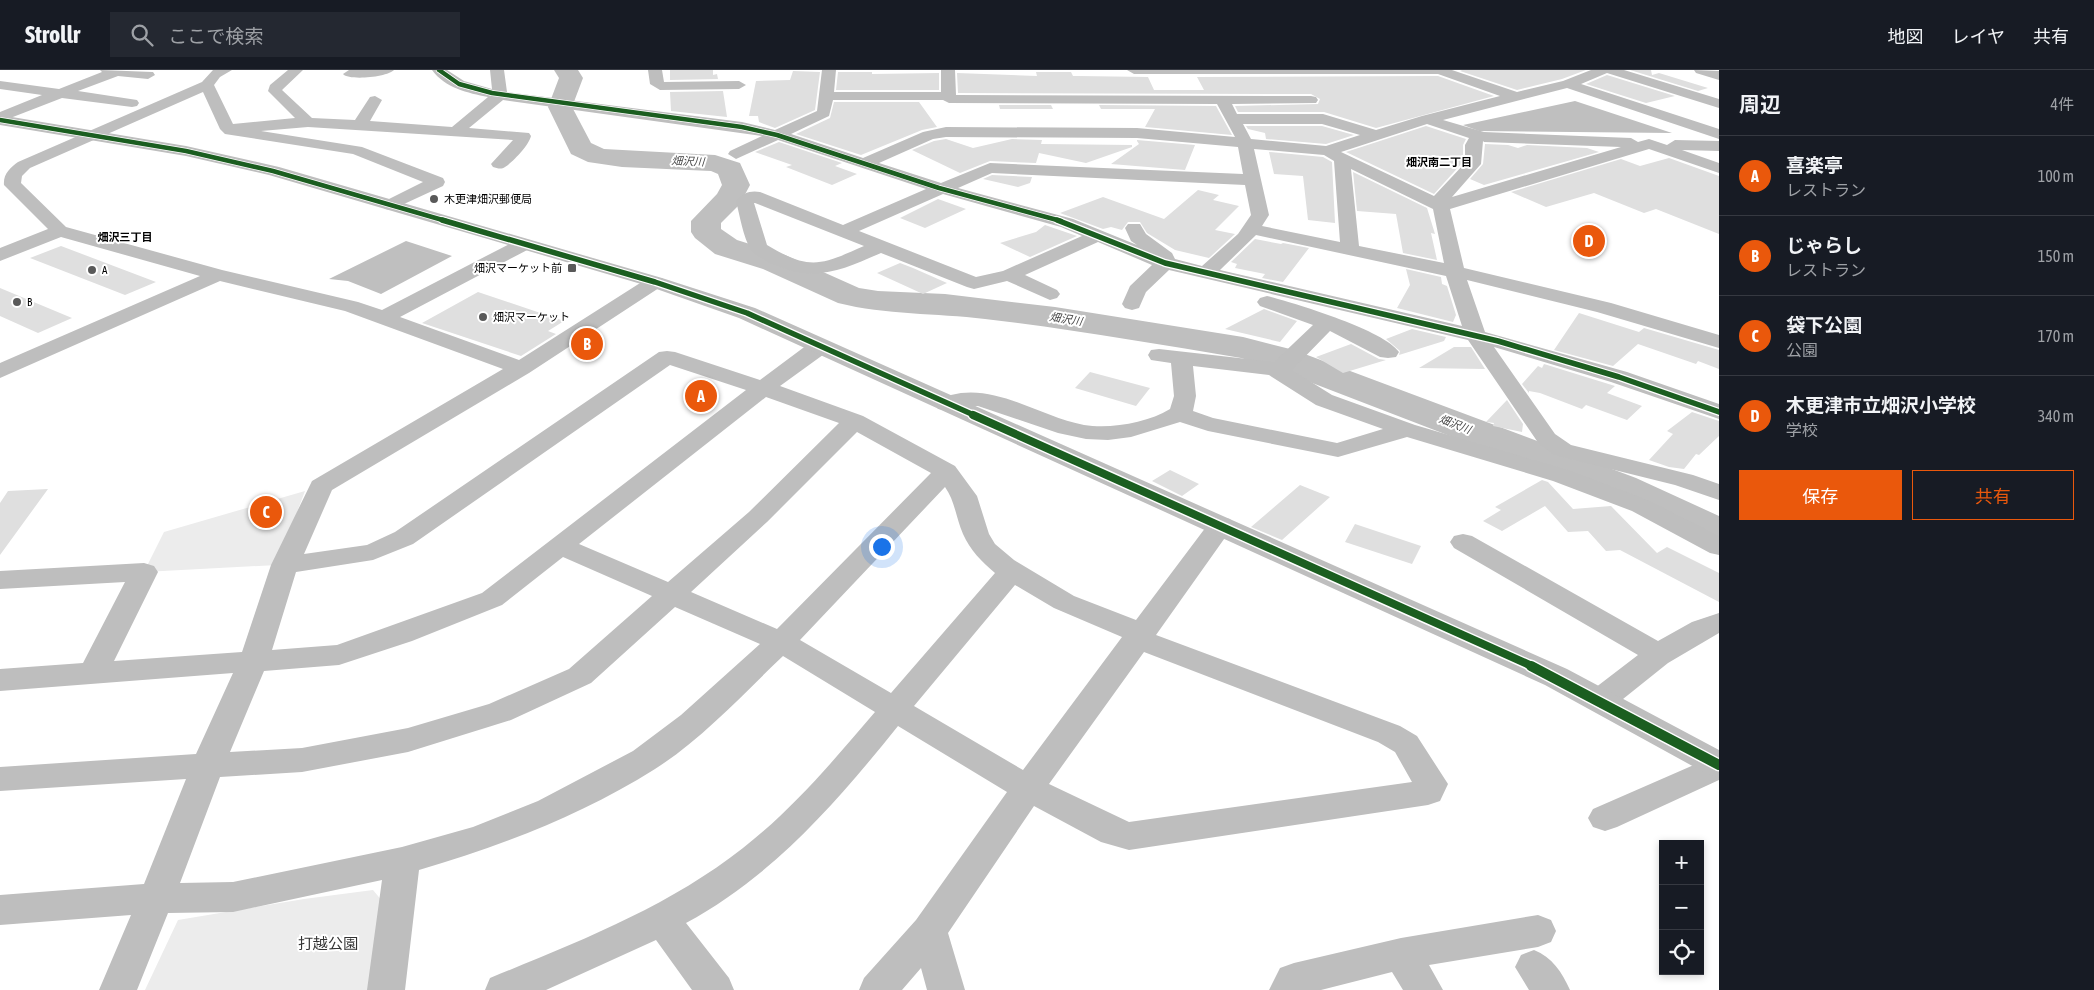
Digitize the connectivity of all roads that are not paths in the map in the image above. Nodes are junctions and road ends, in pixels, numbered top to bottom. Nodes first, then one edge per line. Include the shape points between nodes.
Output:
1 (226, 70) edge
2 (296, 70) edge
3 (388, 70) edge
4 (439, 70) edge
5 (497, 70) edge
6 (655, 70) edge
7 (738, 70) edge
8 (829, 70) edge
9 (948, 70) edge
10 (1134, 70) edge
11 (1439, 70) edge
12 (1603, 70) edge
13 (1610, 70) edge
14 (1701, 70) edge
15 (112, 71) edge
16 (1290, 71) edge
17 (350, 74) dead end
18 (148, 75) dead end
19 (1719, 76) edge
20 (1568, 84) junction
21 (0, 85) edge
22 (207, 85) junction
23 (739, 86) junction
24 (60, 93) junction
25 (500, 95) junction
26 (826, 96) junction
27 (949, 96) junction
28 (1516, 97) junction
29 (1085, 99) junction
30 (375, 100) dead end
31 (1222, 100) junction
32 (132, 103) dead end
33 (1719, 104) edge
34 (741, 113) junction
35 (0, 117) edge
36 (1232, 119) junction
37 (1427, 119) junction
38 (0, 120) edge
39 (308, 122) junction
40 (360, 125) junction
41 (228, 129) junction
42 (456, 131) junction
43 (1099, 133) junction
44 (777, 134) junction
45 (1719, 134) edge
46 (89, 136) junction
47 (1378, 136) junction
48 (1478, 136) junction
49 (1245, 142) junction
50 (1649, 144) junction
51 (1719, 146) edge
52 (736, 154) dead end
53 (1334, 154) junction
54 (499, 164) dead end
55 (862, 164) junction
56 (1719, 168) edge
57 (1254, 180) junction
58 (939, 188) junction
59 (391, 205) junction
60 (1438, 205) junction
61 (1134, 228) dead end
62 (1252, 229) junction
63 (60, 231) junction
64 (843, 231) junction
65 (1099, 235) junction
66 (524, 244) junction
67 (880, 246) junction
68 (1350, 250) junction
69 (0, 255) edge
70 (1165, 263) junction
71 (1455, 272) junction
72 (218, 274) junction
73 (1009, 275) junction
74 (1215, 275) junction
75 (654, 282) junction
76 (1050, 294) dead end
77 (1132, 304) dead end
78 (384, 318) junction
79 (1326, 323) junction
80 (1476, 336) junction
81 (1719, 342) edge
82 (819, 347) junction
83 (1388, 352) dead end
84 (521, 368) junction
85 (0, 371) edge
86 (1278, 371) junction
87 (763, 388) junction
88 (946, 404) junction
89 (1719, 412) edge
90 (1178, 414) junction
91 (855, 421) junction
92 (1407, 430) junction
93 (946, 471) junction
94 (1719, 492) edge
95 (1221, 525) junction
96 (1463, 542) dead end
97 (561, 546) junction
98 (1719, 547) edge
99 (285, 565) junction
100 (1011, 572) junction
101 (0, 580) edge
102 (670, 594) junction
103 (1719, 622) edge
104 (1138, 636) junction
105 (781, 642) junction
106 (1658, 654) junction
107 (253, 662) junction
108 (93, 674) junction
109 (0, 680) edge
110 (1602, 699) junction
111 (895, 708) junction
112 (208, 765) junction
113 (1719, 766) edge
114 (0, 779) edge
115 (1028, 788) junction
116 (1605, 818) dead end
117 (402, 861) junction
118 (156, 898) junction
119 (0, 910) edge
120 (662, 920) junction
121 (929, 932) junction
122 (1401, 954) junction
123 (1541, 962) edge
124 (118, 990) edge
125 (386, 990) edge
126 (504, 990) edge
127 (715, 990) edge
128 (878, 990) edge
129 (946, 990) edge
130 (1288, 990) edge
131 (1424, 990) edge

1 - 22 street via 215,74
2 - 39 street via 274,88
3 - 17 street
4 - 25 street via 471,89
5 - 25 street
6 - 23 street via 660,86
7 - 23 street
8 - 26 street
9 - 27 street
10 - 16 street
11 - 16 street
11 - 28 street
12 - 20 street
13 - 33 street
14 - 19 street
15 - 18 street
15 - 24 street
16 - 31 street via 1311,100
20 - 28 street
20 - 45 street
21 - 24 street
22 - 41 street
22 - 46 street
23 - 34 street
24 - 32 street
24 - 35 street
25 - 34 street via 595,108
25 - 42 street
26 - 27 street
26 - 44 street via 824,113
27 - 29 street via 949,99
28 - 37 street
29 - 31 street
29 - 43 street
30 - 40 street
31 - 36 street
34 - 44 street
36 - 47 street via 1323,119
36 - 49 street
37 - 47 street
37 - 48 street
38 - 46 street
39 - 40 street
39 - 41 street
40 - 42 street
41 - 59 street via 356,150 437,182
42 - 54 street via 522,136 522,140
43 - 49 street
43 - 55 street via 938,133
44 - 52 street
44 - 55 street
46 - 59 street via 230,160
46 - 63 street via 24,165 14,173 12,180 19,192
47 - 53 street
48 - 50 street
48 - 60 street via 1473,145 1472,164
49 - 53 street
49 - 57 street
50 - 51 street
50 - 56 street
50 - 60 street
53 - 60 street
53 - 68 street
55 - 58 street
57 - 58 street via 990,168
57 - 62 street via 1260,215
58 - 64 street
58 - 65 street via 1068,223
59 - 66 street
60 - 71 street
61 - 70 street via 1138,237 1165,257
62 - 68 street
62 - 74 street
63 - 69 street
63 - 72 street
64 - 67 street
64 - 67 street via 754,196 745,201 759,248 784,264 803,270 825,269
65 - 70 street
65 - 73 street
66 - 75 street
66 - 78 street
67 - 73 street via 967,281 980,282
68 - 71 street
70 - 74 street
70 - 77 street via 1137,290
71 - 80 street
71 - 81 street via 1596,304
72 - 78 street via 351,306
72 - 85 street
73 - 76 street
74 - 79 street via 1239,290
74 - 80 street
75 - 82 street via 747,313
75 - 84 street
78 - 84 street
79 - 83 street via 1366,337
79 - 86 street
80 - 89 street via 1549,354
80 - 94 street via 1555,446
82 - 87 street
82 - 88 street
84 - 99 street via 321,486
86 - 90 street via 1241,363 1170,356 1184,402
86 - 92 street via 1324,400
87 - 91 street
87 - 97 street
87 - 99 street via 667,357 404,538 373,552
88 - 90 street via 967,398 980,399 1064,428 1102,435 1135,431
88 - 95 street
90 - 92 street via 1208,424 1338,450
91 - 93 street
91 - 102 street via 758,517
92 - 98 street via 1562,476 1641,506
93 - 100 street via 964,496 976,534 985,549
93 - 105 street
95 - 104 street
95 - 110 street
96 - 106 street
97 - 102 street
97 - 107 street via 492,599 402,634 339,655
99 - 107 street
100 - 104 street via 1064,602
100 - 111 street
101 - 108 street via 144,572
102 - 105 street
102 - 112 street via 580,676 500,712 408,740 302,760
103 - 106 street via 1702,628
104 - 115 street
104 - 115 street via 1389,734 1406,744 1431,784 1428,792 1129,836 1113,832
105 - 111 street
105 - 117 street via 692,723 644,760 605,783 481,838
106 - 110 street
107 - 108 street
107 - 112 street
108 - 109 street
110 - 113 street
111 - 115 street
111 - 120 street via 794,823 737,873
112 - 114 street
112 - 118 street
113 - 116 street
115 - 121 street
117 - 118 street via 233,897
117 - 125 street
118 - 119 street
118 - 124 street
120 - 126 street via 597,952
120 - 127 street
121 - 128 street
121 - 129 street
122 - 123 street
122 - 130 street via 1294,980
122 - 131 street

